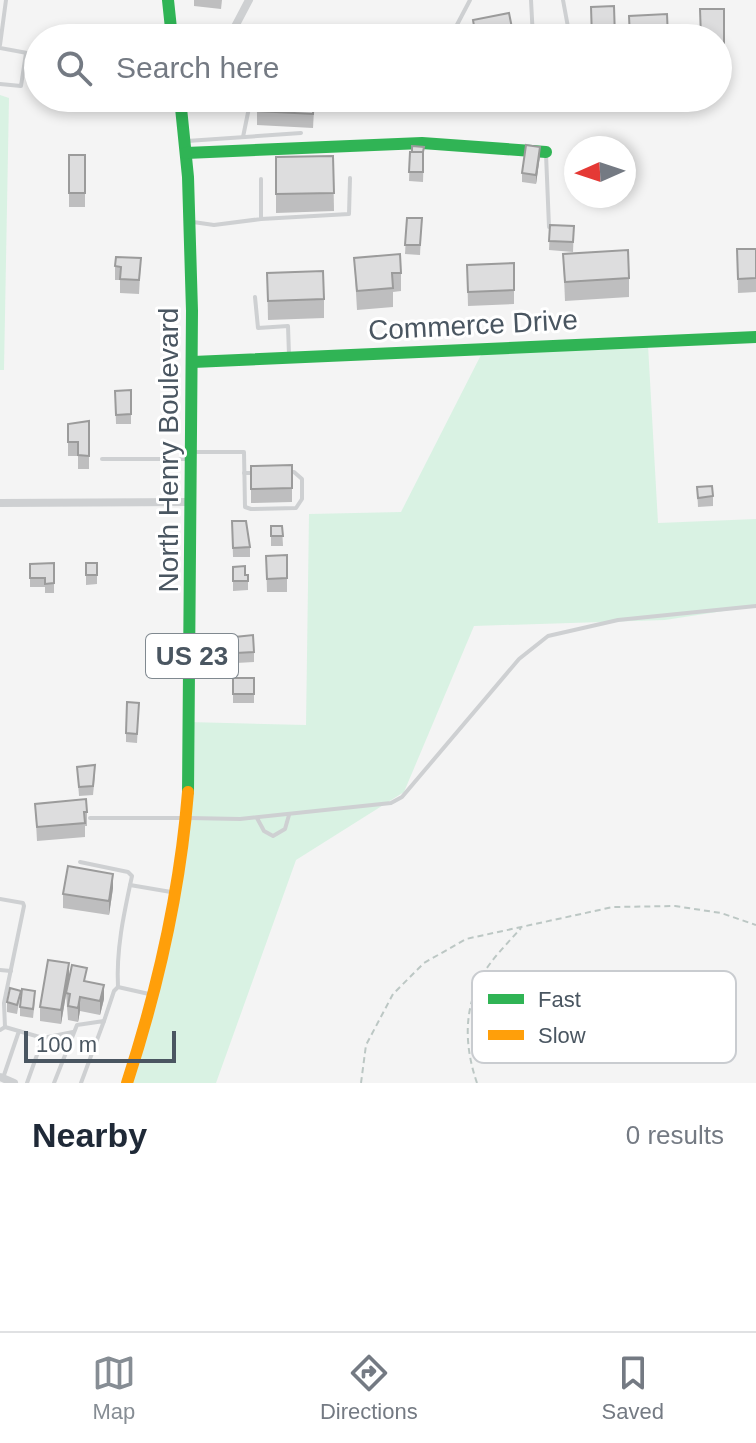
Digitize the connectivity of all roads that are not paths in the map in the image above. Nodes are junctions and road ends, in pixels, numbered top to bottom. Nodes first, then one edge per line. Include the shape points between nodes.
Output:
1 (6, 0) edge
2 (168, 0) edge
3 (249, 0) edge
4 (470, 0) edge
5 (531, 0) edge
6 (563, 0) edge
7 (171, 24) edge
8 (236, 24) edge
9 (457, 24) edge
10 (532, 24) edge
11 (567, 24) edge
12 (0, 46) edge
13 (24, 52) edge
14 (24, 66) edge
15 (0, 84) edge
16 (182, 112) edge
17 (248, 112) edge
18 (301, 133) dead end
19 (243, 137) junction
20 (186, 147) junction
21 (546, 152) joint
22 (350, 178) dead end
23 (261, 179) dead end
24 (261, 219) junction
25 (190, 222) junction
26 (549, 227) edge
27 (255, 297) dead end
28 (756, 337) edge
29 (289, 357) junction
30 (193, 362) junction
31 (191, 455) junction
32 (102, 459) dead end
33 (282, 472) edge
34 (244, 473) junction
35 (269, 473) edge
36 (190, 502) junction
37 (0, 503) edge
38 (756, 606) edge
39 (289, 815) junction
40 (90, 818) edge
41 (186, 818) junction
42 (257, 818) junction
43 (80, 862) dead end
44 (130, 885) junction
45 (177, 893) junction
46 (0, 899) edge
47 (0, 970) edge
48 (11, 971) junction
49 (118, 987) junction
50 (155, 995) junction
51 (104, 1021) junction
52 (2, 1028) edge
53 (19, 1031) junction
54 (73, 1032) junction
55 (43, 1038) junction
56 (2, 1078) edge
57 (14, 1083) edge
58 (27, 1083) edge
59 (54, 1083) edge
60 (81, 1083) edge
61 (127, 1083) edge

1 - 12 lane
2 - 7 main road
3 - 8 street
4 - 9 lane
5 - 10 lane
6 - 11 lane
12 - 13 lane
14 - 15 lane via 21,86
16 - 20 main road, North Henry Boulevard / US 23
17 - 19 lane
18 - 19 lane
19 - 20 lane
20 - 21 main road via 422,143
20 - 25 main road, North Henry Boulevard / US 23
21 - 26 lane
22 - 24 lane via 349,214
23 - 24 lane
24 - 25 lane via 214,225
25 - 30 main road, North Henry Boulevard / US 23
27 - 29 lane via 258,328 288,326
28 - 29 main road, Commerce Drive
29 - 30 main road, Commerce Drive
30 - 31 main road, North Henry Boulevard / US 23
31 - 32 lane
31 - 34 lane via 244,452
31 - 36 main road, North Henry Boulevard / US 23
33 - 34 lane via 302,479 302,499 296,508 245,507
34 - 35 lane
36 - 37 street
36 - 41 main road, North Henry Boulevard / US 23 via 192,693
38 - 39 lane via 618,620 548,636 519,659 402,797 391,803
39 - 42 lane
39 - 42 lane via 283,832 273,836
40 - 41 lane
41 - 42 lane
41 - 45 main road, North Henry Boulevard / US 23
43 - 44 lane via 128,872
44 - 45 lane
44 - 49 lane
45 - 50 main road, North Henry Boulevard / US 23
46 - 48 lane via 24,906
47 - 48 lane
48 - 52 lane
49 - 50 lane
49 - 51 lane
50 - 61 main road, North Henry Boulevard / US 23
51 - 54 lane via 77,1025
51 - 60 lane
52 - 53 lane
53 - 55 lane
53 - 56 lane
54 - 55 lane
54 - 59 lane
55 - 58 lane
56 - 57 street

